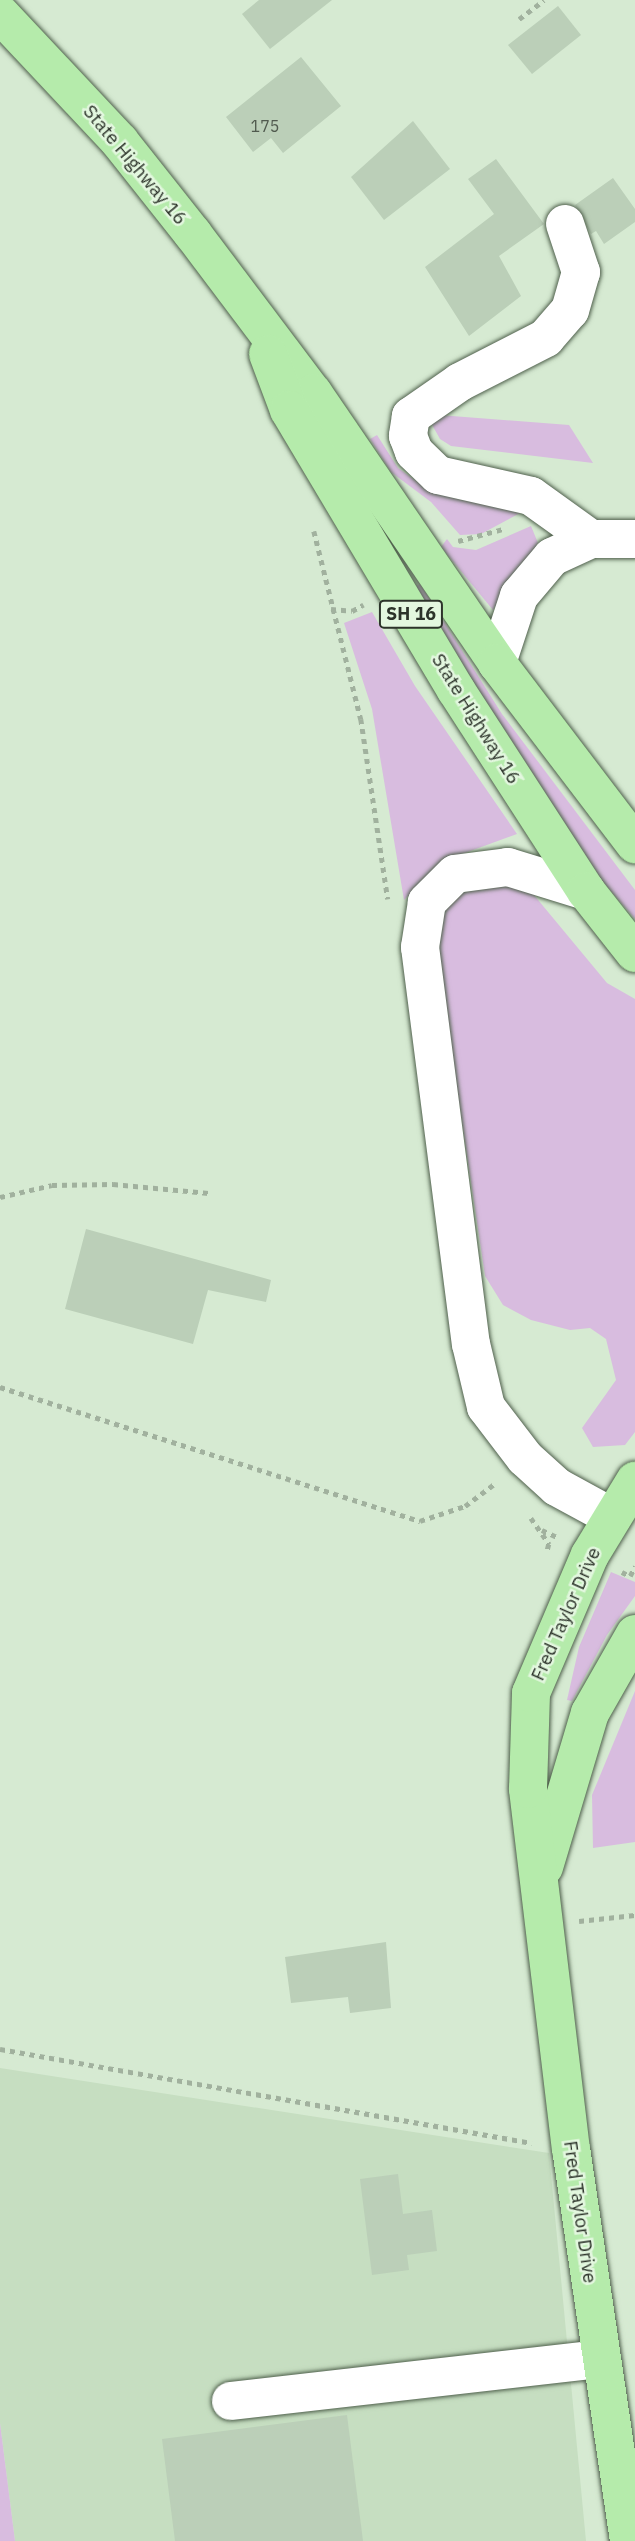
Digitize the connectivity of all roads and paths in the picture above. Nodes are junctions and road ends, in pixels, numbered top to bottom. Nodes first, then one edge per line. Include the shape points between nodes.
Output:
1 (544, 0) edge
2 (0, 14) edge
3 (519, 19) dead end
4 (565, 223) dead end
5 (258, 326) junction
6 (311, 517) dead end
7 (514, 524) dead end
8 (449, 532) dead end
9 (635, 539) edge
10 (591, 540) junction
11 (370, 601) dead end
12 (497, 663) junction
13 (635, 844) edge
14 (586, 891) junction
15 (635, 953) edge
16 (209, 1193) dead end
17 (0, 1197) edge
18 (0, 1387) edge
19 (525, 1458) junction
20 (635, 1481) edge
21 (612, 1517) junction
22 (635, 1634) edge
23 (540, 1883) junction
24 (635, 1915) edge
25 (543, 1925) junction
26 (0, 2049) edge
27 (571, 2150) junction
28 (602, 2359) junction
29 (231, 2401) dead end
30 (629, 2541) edge

1 - 3 path
2 - 5 main road, State Highway 16 / SH 16 via 120,142
4 - 10 lane via 581,272 570,310 546,338 460,382 411,416 408,436 414,452 438,475 531,496
5 - 12 main road, State Highway 16 / SH 16 via 313,393
5 - 14 main road, State Highway 16 / SH 16 via 289,410 456,691
6 - 11 path via 331,609 352,611
7 - 8 path via 482,539 457,541
9 - 10 lane
10 - 12 lane via 552,557 534,574 520,596
12 - 13 main road, State Highway 16 / SH 16
14 - 15 main road, State Highway 16 / SH 16
14 - 19 lane via 508,867 474,868 439,886 421,924 478,1382 486,1407
16 - 17 path via 113,1184 52,1185
18 - 19 path via 421,1521 465,1506
19 - 21 lane via 556,1487
20 - 21 main road, Fred Taylor Drive
21 - 23 main road, Fred Taylor Drive via 590,1555 531,1693 528,1789
22 - 23 main road, Fred Taylor Drive via 590,1713
23 - 25 main road, Fred Taylor Drive
24 - 25 path
25 - 27 main road, Fred Taylor Drive
26 - 27 path
27 - 28 main road, Fred Taylor Drive
28 - 29 lane
28 - 30 main road, Fred Taylor Drive

